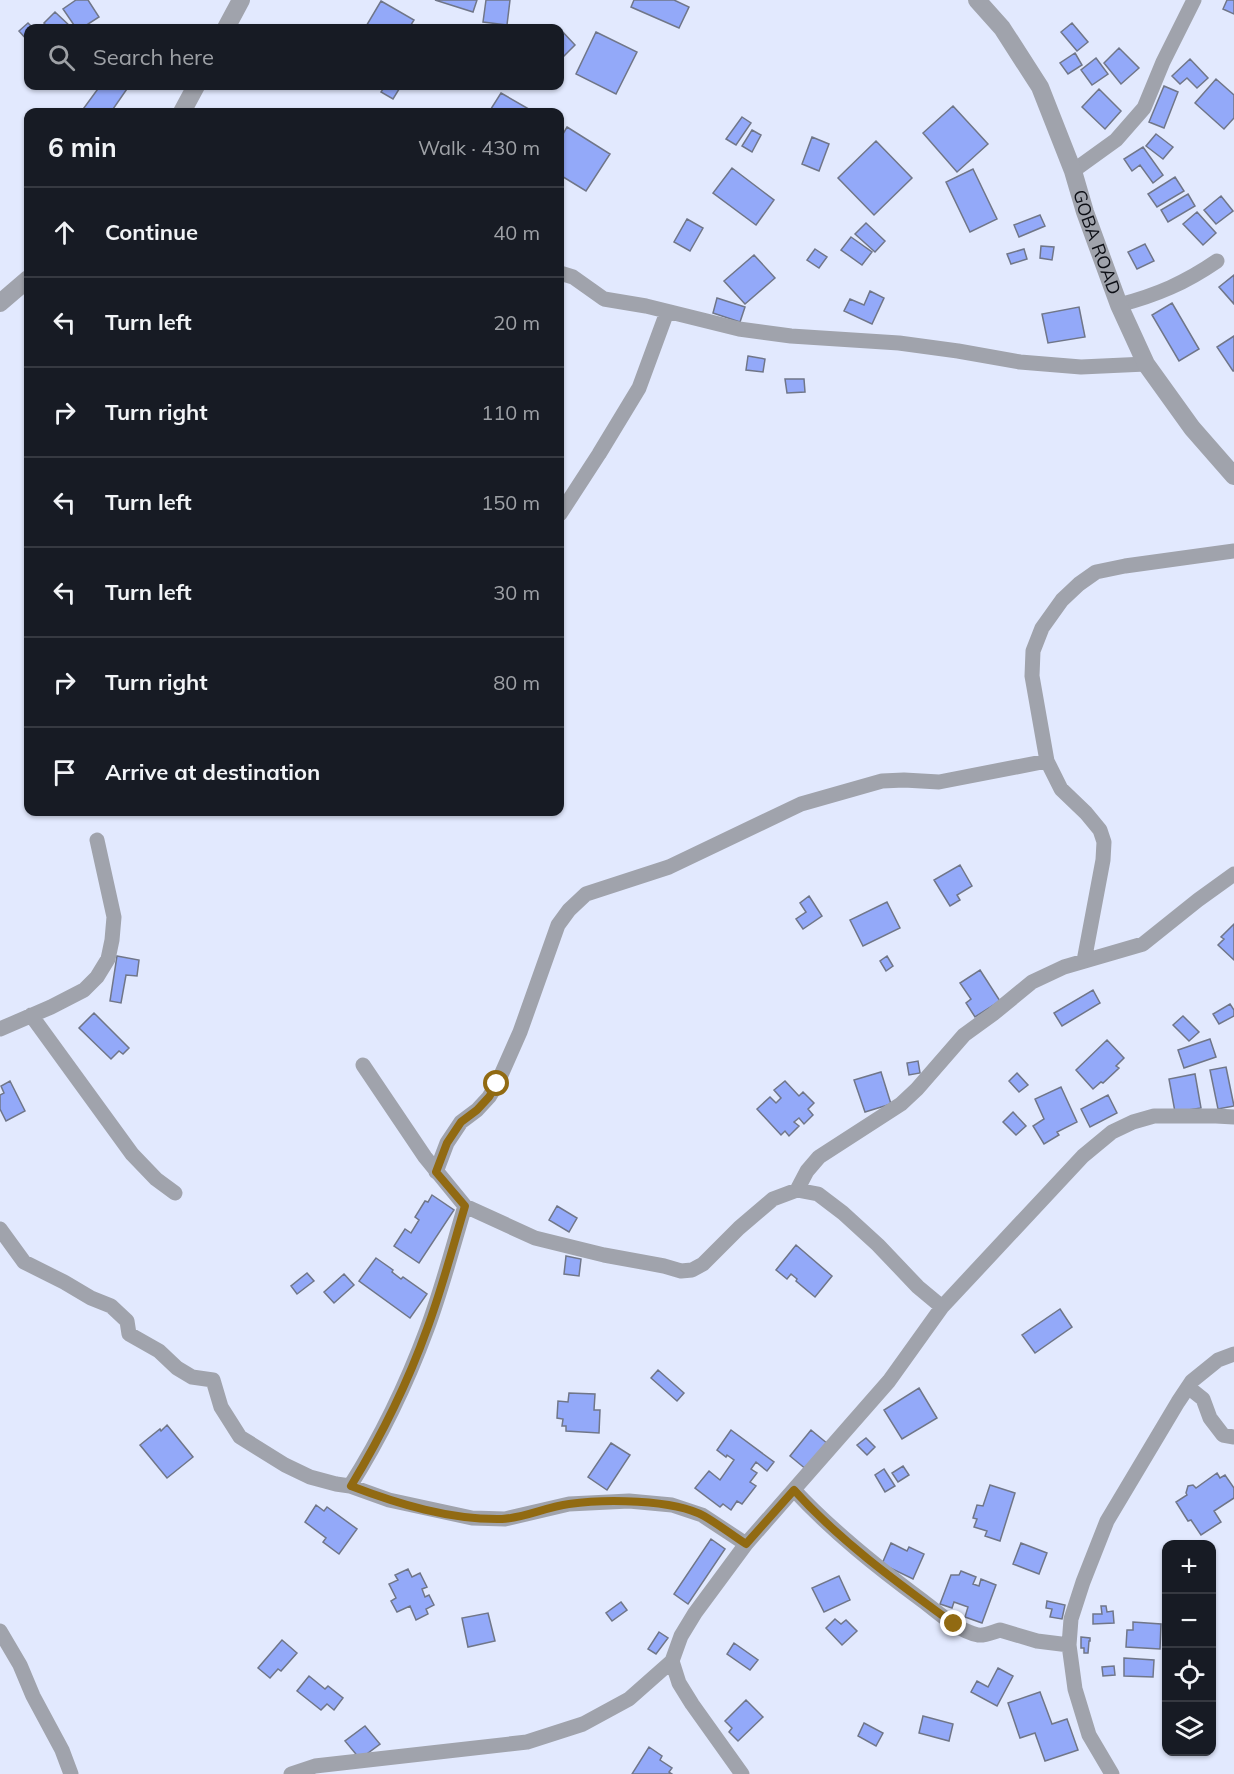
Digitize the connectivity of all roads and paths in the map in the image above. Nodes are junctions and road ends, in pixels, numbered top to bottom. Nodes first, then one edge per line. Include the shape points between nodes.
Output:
1 (241, 0) edge
2 (977, 0) edge
3 (1194, 0) edge
4 (228, 24) edge
5 (194, 90) edge
6 (184, 108) edge
7 (1073, 171) junction
8 (1217, 261) dead end
9 (564, 274) edge
10 (24, 282) edge
11 (0, 303) edge
12 (1119, 305) junction
13 (667, 312) junction
14 (1146, 364) junction
15 (1234, 476) edge
16 (564, 508) edge
17 (1234, 551) edge
18 (1047, 761) junction
19 (97, 840) dead end
20 (1234, 874) edge
21 (1084, 961) junction
22 (31, 1015) junction
23 (0, 1029) edge
24 (363, 1065) dead end
25 (1234, 1118) edge
26 (436, 1172) junction
27 (797, 1190) junction
28 (175, 1193) dead end
29 (465, 1206) junction
30 (0, 1229) edge
31 (942, 1307) junction
32 (1234, 1354) edge
33 (1188, 1387) junction
34 (1234, 1437) edge
35 (351, 1486) junction
36 (794, 1490) junction
37 (746, 1544) junction
38 (0, 1631) edge
39 (1069, 1645) junction
40 (6, 1652) edge
41 (672, 1661) junction
42 (71, 1774) edge
43 (291, 1774) edge
44 (742, 1774) edge
45 (1112, 1774) edge

1 - 4 street
2 - 7 street, GOBA ROAD via 1002,28 1040,87
3 - 7 street via 1144,108 1116,140
5 - 6 street
7 - 12 street, GOBA ROAD
8 - 12 street via 1192,278
9 - 13 street via 604,299
10 - 11 street
12 - 14 street, GOBA ROAD
13 - 14 street via 739,329 899,343 1020,362 1081,367
13 - 16 street via 639,388
14 - 15 street, GOBA ROAD via 1192,428
17 - 18 street via 1096,572 1062,600 1042,628 1033,651 1032,676
18 - 21 street via 1062,789 1100,830 1104,842
18 - 26 street via 939,782 882,782 801,804 669,867 586,894 558,925 497,1084 477,1110 461,1122 447,1143
19 - 22 street via 114,917 108,959 84,990
20 - 21 street via 1143,944
21 - 27 street via 1032,982 964,1035 901,1104 819,1157
22 - 23 street
22 - 28 street via 132,1154
24 - 26 street
25 - 31 street via 1154,1116 1112,1132 1083,1156
26 - 29 street
27 - 29 street via 773,1199 703,1264 681,1271 535,1238
27 - 31 street via 818,1194 843,1213
29 - 35 street via 427,1329
30 - 35 street via 24,1262 111,1306 127,1321 129,1334 159,1351 177,1368 192,1377 213,1380 221,1407 240,1437 310,1477
31 - 36 street via 888,1382
32 - 33 street via 1218,1360
33 - 34 street via 1203,1399 1210,1418 1223,1435
33 - 39 street via 1107,1521 1071,1619
35 - 37 street via 389,1500 472,1518 505,1519 569,1504 629,1501 672,1505 702,1515
36 - 37 street
36 - 39 street via 842,1538 954,1624 980,1635 1000,1629 1037,1641
37 - 41 street via 695,1613
38 - 40 street
39 - 45 street via 1075,1689 1089,1735
40 - 42 street via 62,1750
41 - 43 street via 629,1699 583,1724 527,1742 315,1766
41 - 44 street via 692,1704

